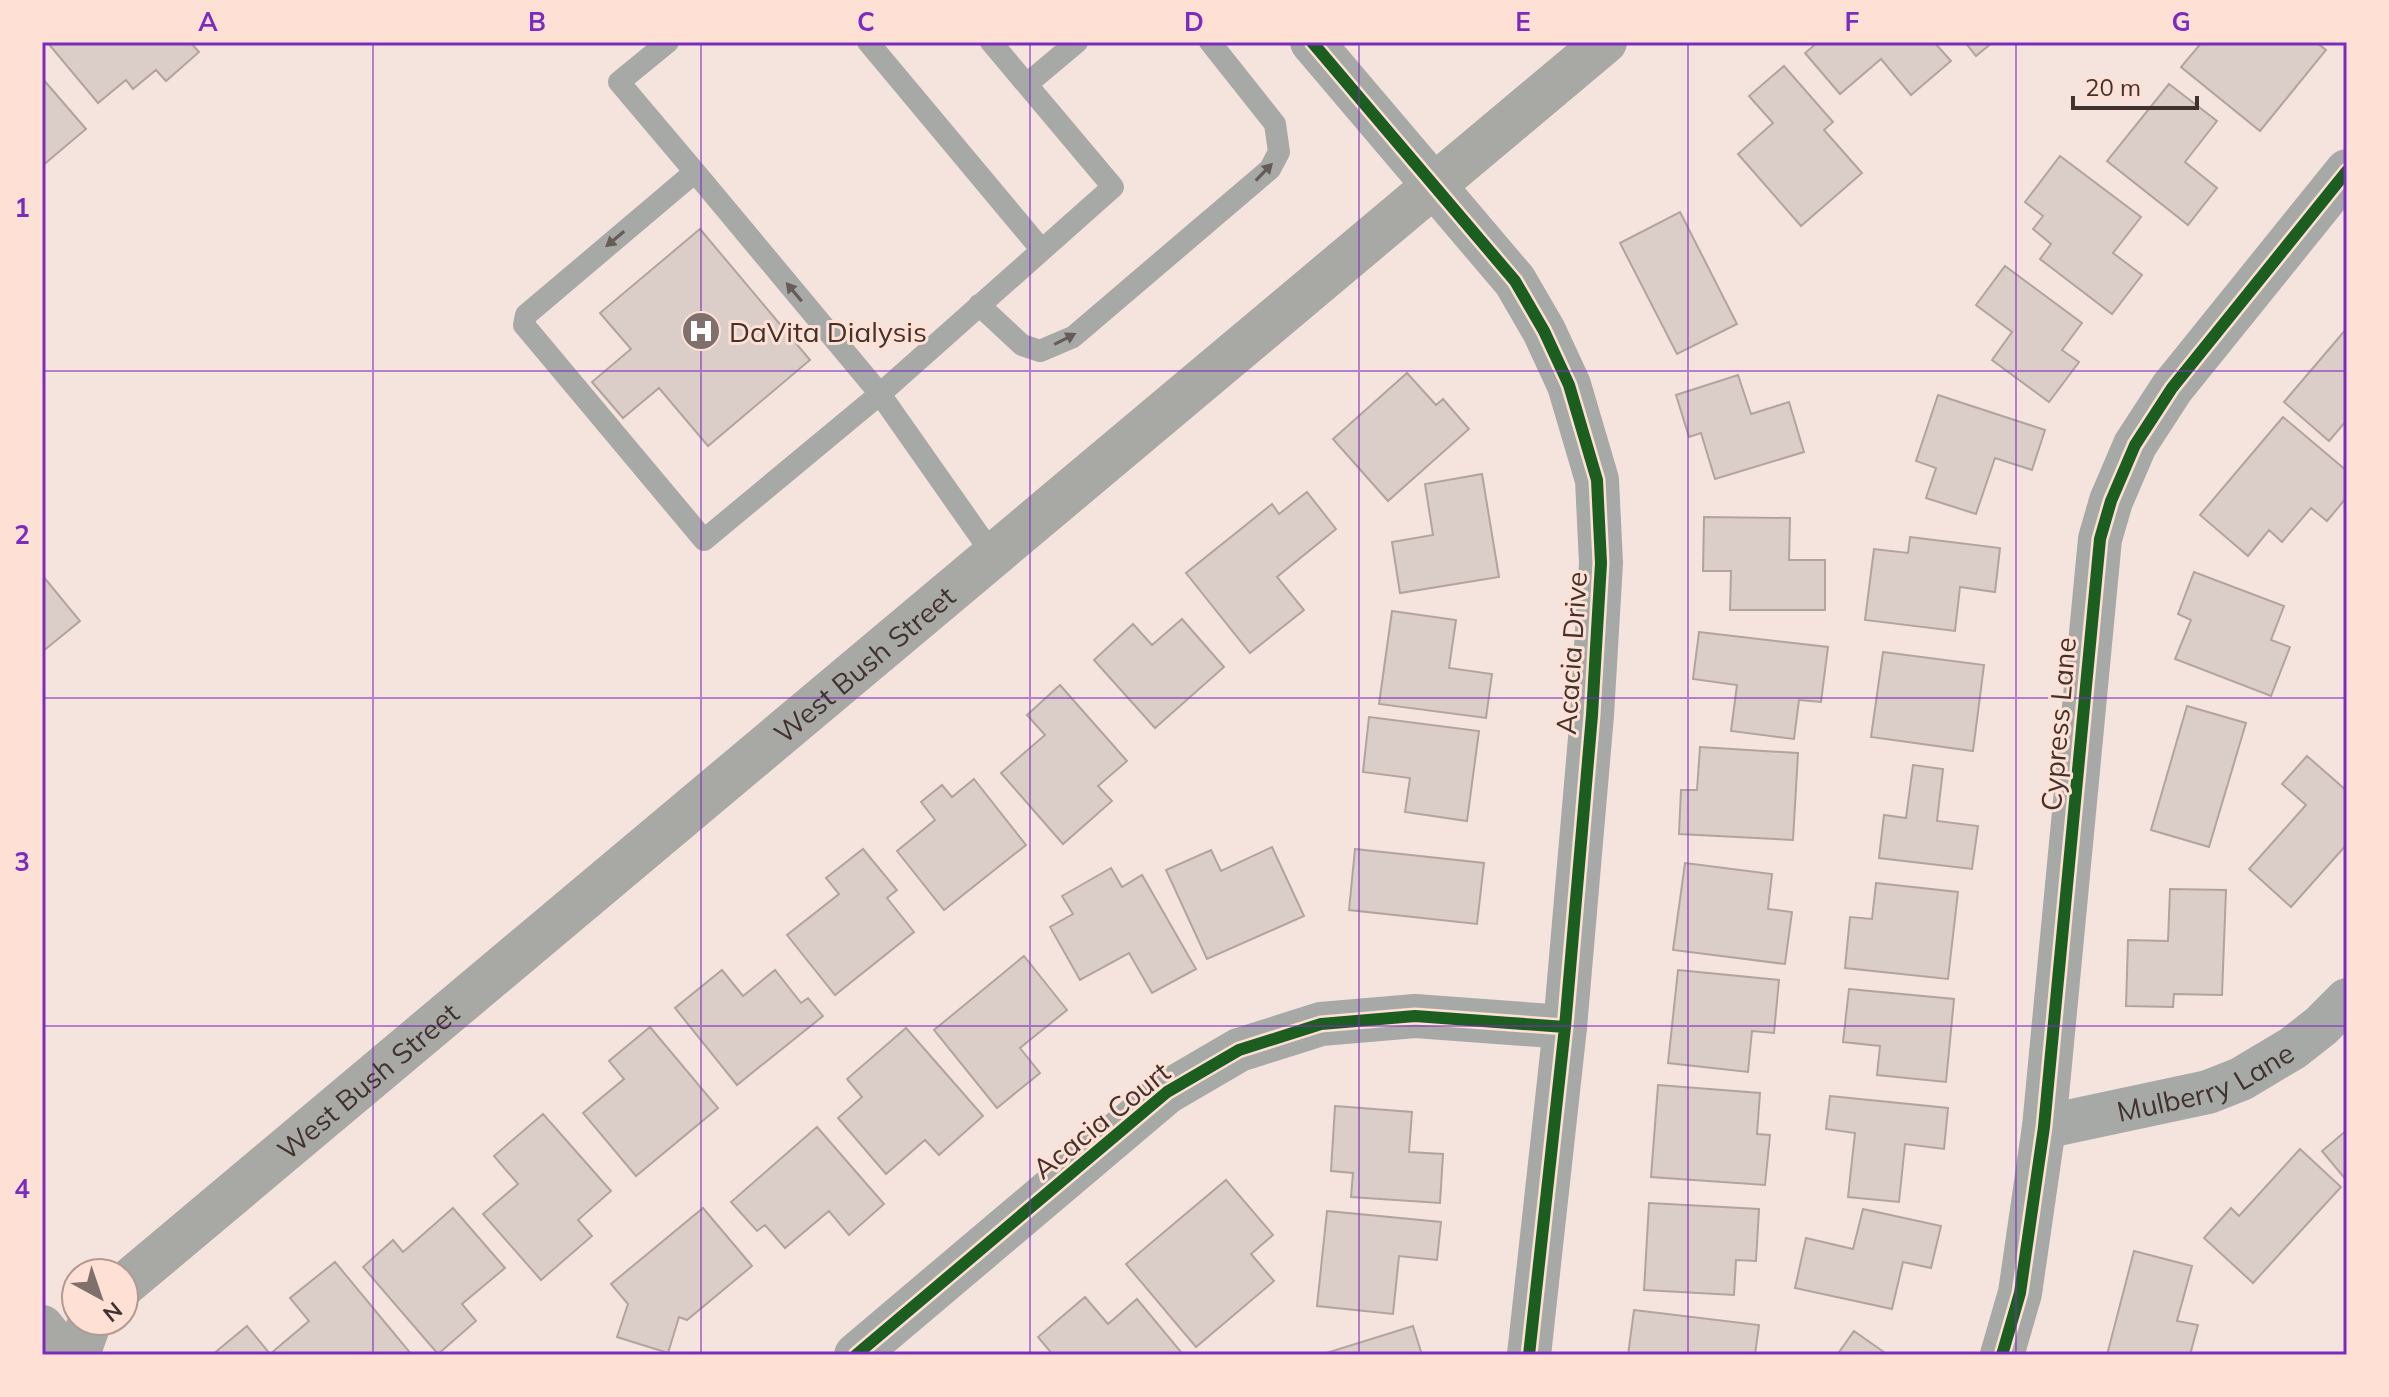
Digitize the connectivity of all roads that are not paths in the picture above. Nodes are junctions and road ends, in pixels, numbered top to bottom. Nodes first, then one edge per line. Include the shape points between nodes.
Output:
1 (668, 42) edge
2 (868, 42) edge
3 (991, 42) edge
4 (1077, 42) edge
5 (1210, 42) edge
6 (1312, 42) edge
7 (1605, 42) edge
8 (1027, 84) junction
9 (2347, 171) edge
10 (695, 172) junction
11 (1432, 185) junction
12 (1041, 249) junction
13 (979, 305) junction
14 (880, 394) junction
15 (993, 555) junction
16 (2347, 1000) edge
17 (1565, 1027) junction
18 (2044, 1127) junction
19 (140, 1272) edge
20 (42, 1325) edge
21 (65, 1355) edge
22 (856, 1355) edge
23 (1529, 1355) edge
24 (2002, 1355) edge

1 - 10 lane via 619,82
2 - 12 lane
3 - 8 lane
4 - 8 lane
13 -> 5 lane via 1022,345 1040,351 1073,337 1270,169 1279,152 1275,124
6 - 11 street, Acacia Drive
7 - 11 main road, West Bush Street
8 - 12 lane via 1113,187
9 - 18 street, Cypress Lane via 2172,388 2135,445 2111,501 2100,539
14 -> 10 lane
10 -> 14 lane via 526,315 524,325 704,540
11 - 15 main road, West Bush Street
11 - 17 street, Acacia Drive via 1515,281 1537,318 1569,385 1597,480 1601,563 1593,700
12 - 13 lane
13 - 14 lane
14 - 15 lane
15 - 19 main road, West Bush Street
16 - 18 street, Mulberry Lane via 2293,1048 2241,1079 2208,1092
17 - 22 street, Acacia Court via 1415,1016 1321,1024 1239,1050 1167,1092
17 - 23 street, Acacia Drive
18 - 24 street, Cypress Lane via 2020,1293
20 - 21 main road

